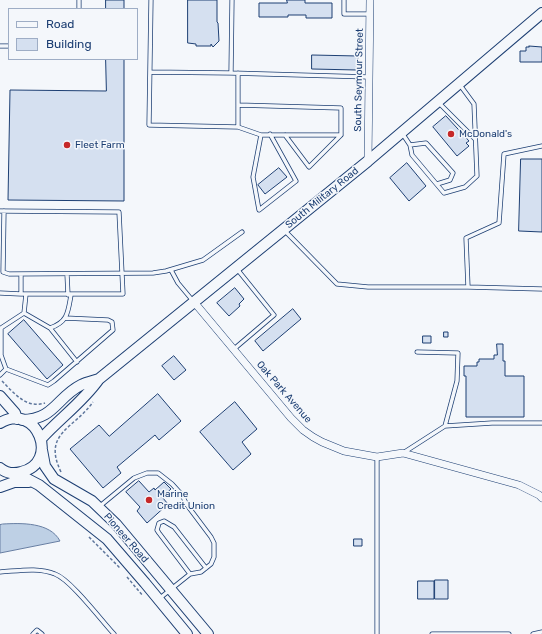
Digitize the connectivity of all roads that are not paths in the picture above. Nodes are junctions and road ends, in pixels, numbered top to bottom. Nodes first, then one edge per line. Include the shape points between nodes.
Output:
1 (151, 0) edge
2 (232, 0) edge
3 (344, 0) edge
4 (370, 0) edge
5 (542, 13) edge
6 (370, 14) junction
7 (150, 72) junction
8 (231, 73) junction
9 (238, 73) junction
10 (369, 76) junction
11 (459, 83) junction
12 (438, 101) junction
13 (238, 105) junction
14 (238, 127) junction
15 (401, 132) junction
16 (270, 134) junction
17 (261, 135) junction
18 (285, 135) junction
19 (342, 135) junction
20 (476, 139) junction
21 (410, 145) junction
22 (542, 146) edge
23 (368, 161) junction
24 (437, 184) junction
25 (2, 211) edge
26 (284, 229) junction
27 (242, 232) dead end
28 (236, 268) junction
29 (171, 270) junction
30 (122, 273) junction
31 (22, 274) junction
32 (67, 274) junction
33 (468, 287) junction
34 (542, 289) edge
35 (0, 293) edge
36 (22, 294) junction
37 (26, 294) junction
38 (70, 295) junction
39 (194, 302) junction
40 (24, 313) junction
41 (66, 318) junction
42 (50, 328) junction
43 (233, 349) junction
44 (417, 352) dead end
45 (77, 362) junction
46 (6, 369) junction
47 (0, 375) edge
48 (99, 379) junction
49 (0, 396) edge
50 (20, 419) junction
51 (0, 423) edge
52 (542, 423) edge
53 (445, 426) junction
54 (41, 439) junction
55 (42, 450) junction
56 (402, 453) junction
57 (377, 457) junction
58 (0, 468) edge
59 (14, 473) junction
60 (0, 474) edge
61 (38, 485) junction
62 (0, 487) edge
63 (542, 498) edge
64 (99, 507) junction
65 (206, 568) junction
66 (0, 572) edge
67 (190, 574) junction
68 (171, 589) junction
69 (159, 599) junction
70 (542, 632) edge
71 (33, 634) edge
72 (42, 634) edge
73 (114, 634) edge
74 (187, 634) edge
75 (208, 634) edge
76 (377, 634) edge
77 (432, 634) edge
78 (509, 634) edge
79 (533, 634) edge

1 - 7 lane
2 - 8 lane
3 - 6 lane via 344,14
4 - 6 street, South Seymour Street
5 - 11 main road, South Military Road
6 - 10 street, South Seymour Street
7 - 8 lane
7 - 14 lane via 149,125
8 - 9 lane
9 - 10 lane
9 - 13 lane
10 - 23 street, South Seymour Street
11 - 12 main road, South Military Road
11 - 20 lane via 474,104
12 - 15 main road, South Military Road
12 - 20 lane
13 - 14 lane
13 - 19 lane via 341,108
14 - 17 lane
15 - 21 lane
15 - 23 main road, South Military Road
16 - 17 lane
16 - 17 lane via 296,181 259,210 253,177
16 - 18 lane
18 - 19 lane
18 - 19 lane via 309,167
20 - 24 lane via 477,176 465,187 444,193
21 - 24 lane via 412,155
21 - 24 lane via 426,143 454,174 450,180
22 - 33 lane via 504,154 499,223 466,238
23 - 26 main road, South Military Road
25 - 30 lane via 119,212
25 - 31 lane via 3,272
26 - 28 main road, South Military Road
26 - 33 lane via 337,284 368,287
27 - 29 lane via 203,260
28 - 39 main road, South Military Road
28 - 43 lane via 274,315
29 - 30 lane
29 - 39 lane
30 - 32 lane
30 - 38 lane via 123,294
31 - 32 lane
31 - 36 lane
32 - 38 lane
33 - 34 lane
35 - 36 lane
36 - 37 lane
37 - 38 lane
37 - 40 lane
38 - 41 lane
39 - 43 street, Oak Park Avenue
39 - 48 main road, South Military Road
40 - 42 lane
40 - 46 lane via 1,328 1,355
41 - 42 lane
41 - 45 lane via 112,322 113,330 109,335
42 - 45 lane
43 - 57 street, Oak Park Avenue via 291,418 308,434 351,453
44 - 53 lane via 458,353 457,380
45 - 46 lane via 48,385
46 - 47 lane
48 - 50 main road, South Military Road via 80,385 43,416 30,420
48 - 54 main road, South Military Road via 92,390
49 - 50 main road
50 - 51 main road, South Military Road via 9,419
50 - 54 main road via 34,427
52 - 53 lane
53 - 56 lane
54 - 55 main road, Pioneer Road
55 - 59 main road via 33,466
55 - 64 main road, Pioneer Road via 44,466 54,479
56 - 57 street, Oak Park Avenue
56 - 63 street, Oak Park Avenue via 519,485
57 - 76 lane
58 - 59 main road, Pioneer Road
59 - 60 main road
59 - 61 main road, Pioneer Road
61 - 62 main road via 19,481
61 - 69 main road, Pioneer Road via 107,539
64 - 65 lane via 134,478 146,473 162,475 182,495 212,537 214,557
64 - 68 main road, Pioneer Road
65 - 67 lane
65 - 67 lane via 174,527 164,521 159,523 159,534
66 - 73 lane via 36,570 58,576 70,585
67 - 68 lane
68 - 69 lane
68 - 75 main road, Pioneer Road
69 - 74 main road, Pioneer Road
70 - 79 lane
71 - 72 lane via 37,630
77 - 78 lane

